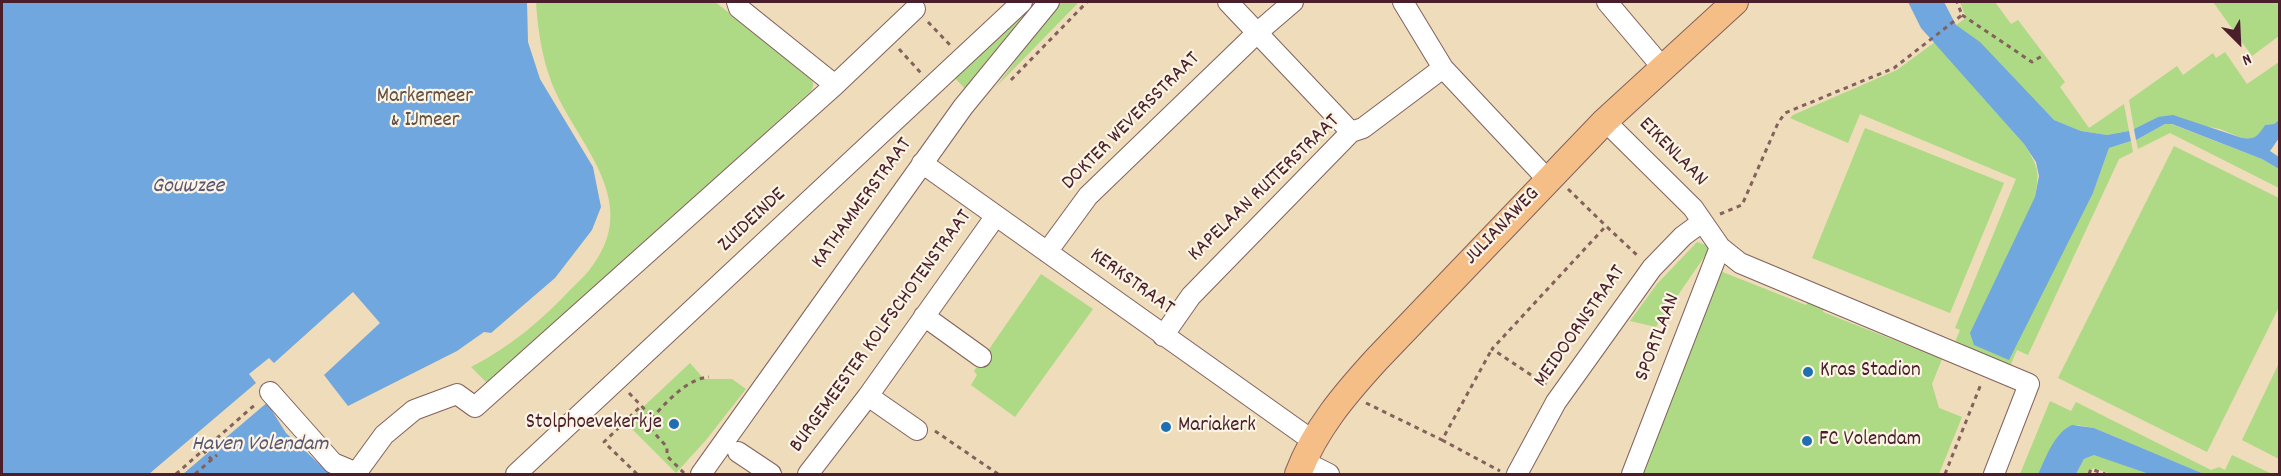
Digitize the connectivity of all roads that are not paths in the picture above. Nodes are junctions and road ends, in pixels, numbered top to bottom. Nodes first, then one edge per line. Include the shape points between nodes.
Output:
1 (737, 2) edge
2 (1022, 2) edge
3 (1049, 2) edge
4 (1228, 2) edge
5 (1293, 2) edge
6 (1403, 2) edge
7 (1607, 2) edge
8 (1735, 2) edge
9 (915, 9) road end
10 (1258, 32) junction
11 (1662, 67) junction
12 (1443, 69) junction
13 (836, 85) junction
14 (1605, 121) junction
15 (1351, 132) junction
16 (922, 164) junction
17 (1557, 171) junction
18 (995, 217) junction
19 (1702, 222) junction
20 (1720, 247) junction
21 (1047, 252) junction
22 (924, 316) junction
23 (1163, 336) junction
24 (981, 357) dead end
25 (270, 392) road end
26 (868, 396) junction
27 (916, 430) road end
28 (731, 446) junction
29 (1305, 459) edge
30 (358, 473) edge
31 (516, 474) edge
32 (701, 474) edge
33 (771, 474) edge
34 (808, 474) edge
35 (1329, 474) edge
36 (1517, 474) edge
37 (1632, 474) edge
38 (1994, 474) edge

1 - 13 street via 739,8
2 - 31 street, ZUIDEINDE
3 - 16 street, KATHAMMERSTRAAT
4 - 10 street
5 - 10 street, DOKTER WEVERSSTRAAT
6 - 12 street
7 - 11 street
8 - 11 main road, JULIANAWEG
9 - 13 street
10 - 15 street
10 - 21 street, DOKTER WEVERSSTRAAT via 1088,196
11 - 14 main road, JULIANAWEG
12 - 15 street, KAPELAAN RUITERSTRAAT via 1364,128
12 - 17 street
13 - 30 street via 475,407 456,394 414,410 384,435
14 - 17 main road, JULIANAWEG
14 - 19 street, EIKENLAAN via 1693,208
15 - 23 street, KAPELAAN RUITERSTRAAT via 1191,296
16 - 18 street, KERKSTRAAT
16 - 28 street, KATHAMMERSTRAAT
17 - 29 main road, JULIANAWEG via 1346,393
18 - 21 street, KERKSTRAAT
18 - 22 street, BURGEMEESTER KOLFSCHOTENSTRAAT
19 - 20 street
19 - 36 street, MEIDOORNSTRAAT via 1652,268 1561,395
20 - 37 street, SPORTLAAN
20 - 38 street via 1740,263 2030,384
21 - 23 street, KERKSTRAAT
22 - 24 street
22 - 26 street, BURGEMEESTER KOLFSCHOTENSTRAAT
23 - 29 street, KERKSTRAAT
25 - 30 street via 332,464
26 - 27 street
26 - 34 street, BURGEMEESTER KOLFSCHOTENSTRAAT
28 - 32 street, KATHAMMERSTRAAT
28 - 33 street
29 - 35 street

